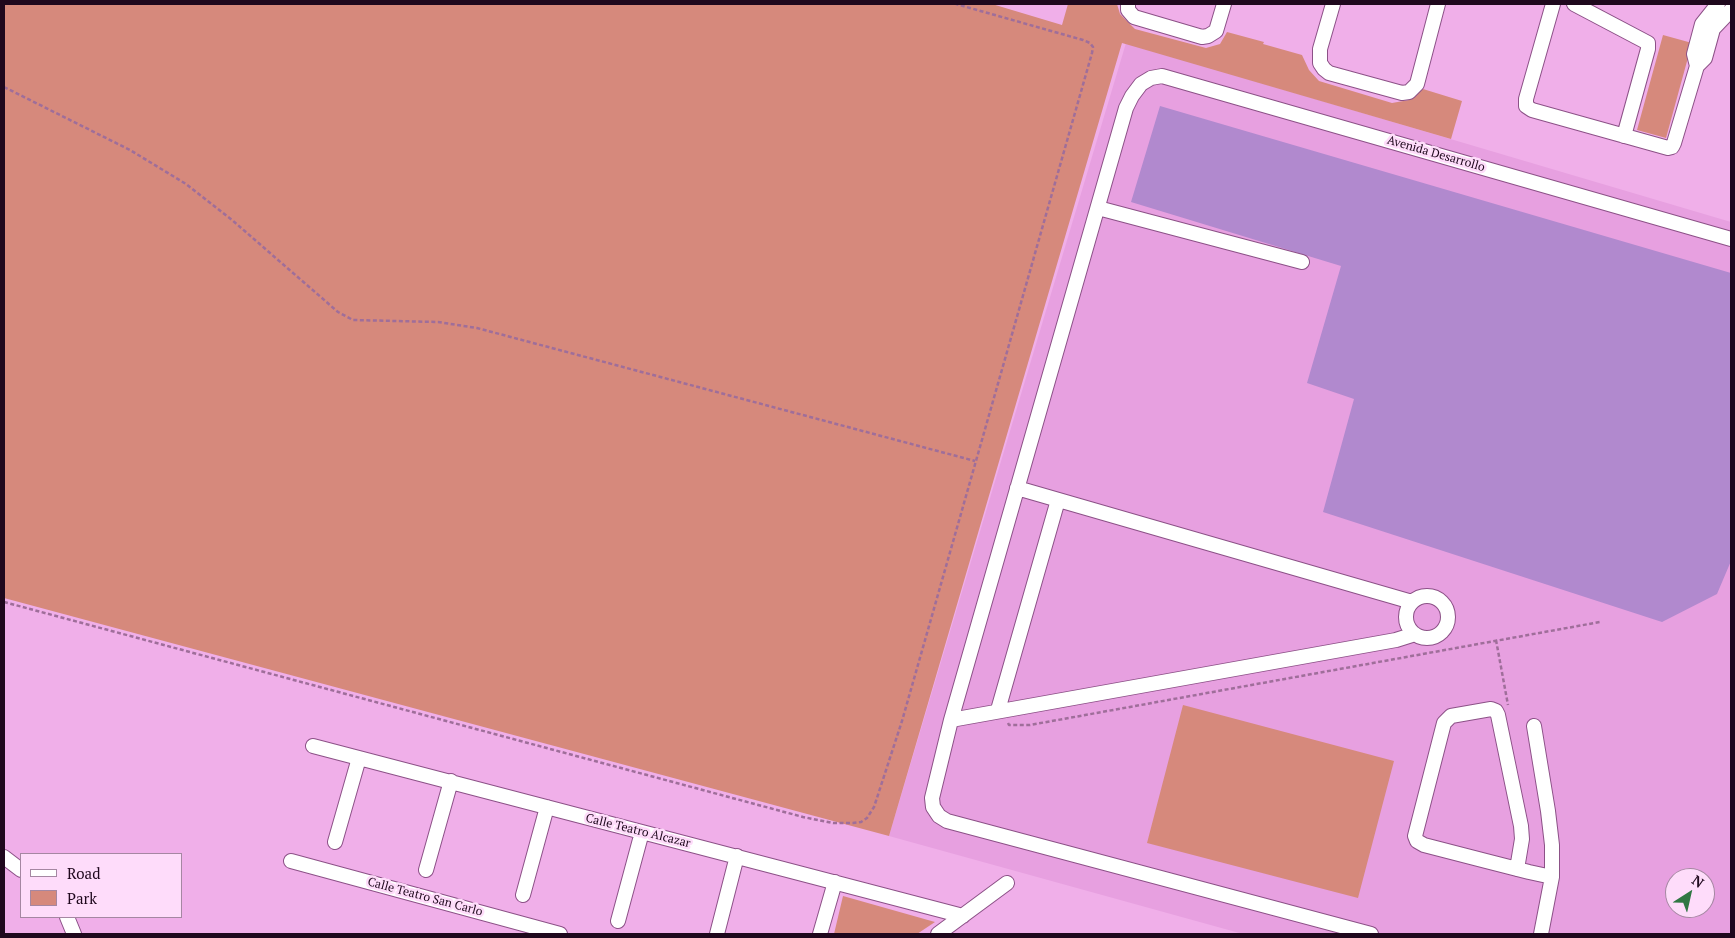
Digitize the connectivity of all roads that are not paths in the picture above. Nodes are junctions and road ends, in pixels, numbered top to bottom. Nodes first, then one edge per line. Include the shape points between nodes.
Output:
1 (1128, 4) edge
2 (1224, 4) edge
3 (1333, 4) edge
4 (1438, 4) edge
5 (1553, 4) edge
6 (1574, 4) edge
7 (1723, 10) edge
8 (1624, 136) junction
9 (1098, 208) junction
10 (1731, 239) edge
11 (1302, 262) dead end
12 (1017, 488) junction
13 (1058, 500) junction
14 (1412, 602) junction
15 (1415, 634) junction
16 (998, 710) junction
17 (951, 720) junction
18 (1534, 726) dead end
19 (313, 746) dead end
20 (359, 758) junction
21 (451, 781) junction
22 (547, 807) junction
23 (642, 832) junction
24 (335, 842) dead end
25 (737, 856) junction
26 (4, 857) edge
27 (290, 861) dead end
28 (20, 869) edge
29 (1517, 869) junction
30 (426, 870) dead end
31 (1552, 877) junction
32 (835, 882) junction
33 (1007, 883) dead end
34 (523, 895) dead end
35 (964, 916) junction
36 (67, 918) edge
37 (618, 921) dead end
38 (74, 934) edge
39 (560, 934) edge
40 (717, 934) edge
41 (820, 934) edge
42 (938, 934) edge
43 (1371, 934) edge
44 (1541, 934) edge

1 - 2 street via 1128,10 1134,17 1202,37 1216,30
3 - 4 street via 1320,49 1320,63 1329,73 1402,93 1409,92 1417,84
5 - 8 street via 1526,106
6 - 8 street via 1648,43
7 - 8 street via 1705,58 1697,66 1672,147
9 - 10 street, Avenida Desarrollo via 1126,108 1141,84 1162,76
9 - 11 street
9 - 12 street
12 - 13 street
12 - 17 street
13 - 14 street
13 - 16 street
14 - 15 street via 1406,616
14 - 15 street via 1423,597 1436,598 1446,607 1448,614 1446,627 1436,636
15 - 16 street
16 - 17 street
17 - 43 street via 932,798 933,807 947,821
18 - 31 street via 1548,811
19 - 20 street, Calle Teatro Alcazar
20 - 21 street, Calle Teatro Alcazar
20 - 24 street
21 - 22 street, Calle Teatro Alcazar
21 - 30 street
22 - 23 street, Calle Teatro Alcazar
22 - 34 street
23 - 25 street, Calle Teatro Alcazar
23 - 37 street
25 - 32 street, Calle Teatro Alcazar
25 - 40 street
26 - 28 street
27 - 39 street, Calle Teatro San Carlo
29 - 29 street via 1521,826 1498,715 1491,709 1451,716 1444,723 1415,836 1417,841
29 - 31 street
31 - 44 street
32 - 35 street, Calle Teatro Alcazar
32 - 41 street
33 - 35 street
35 - 42 street
36 - 38 street

